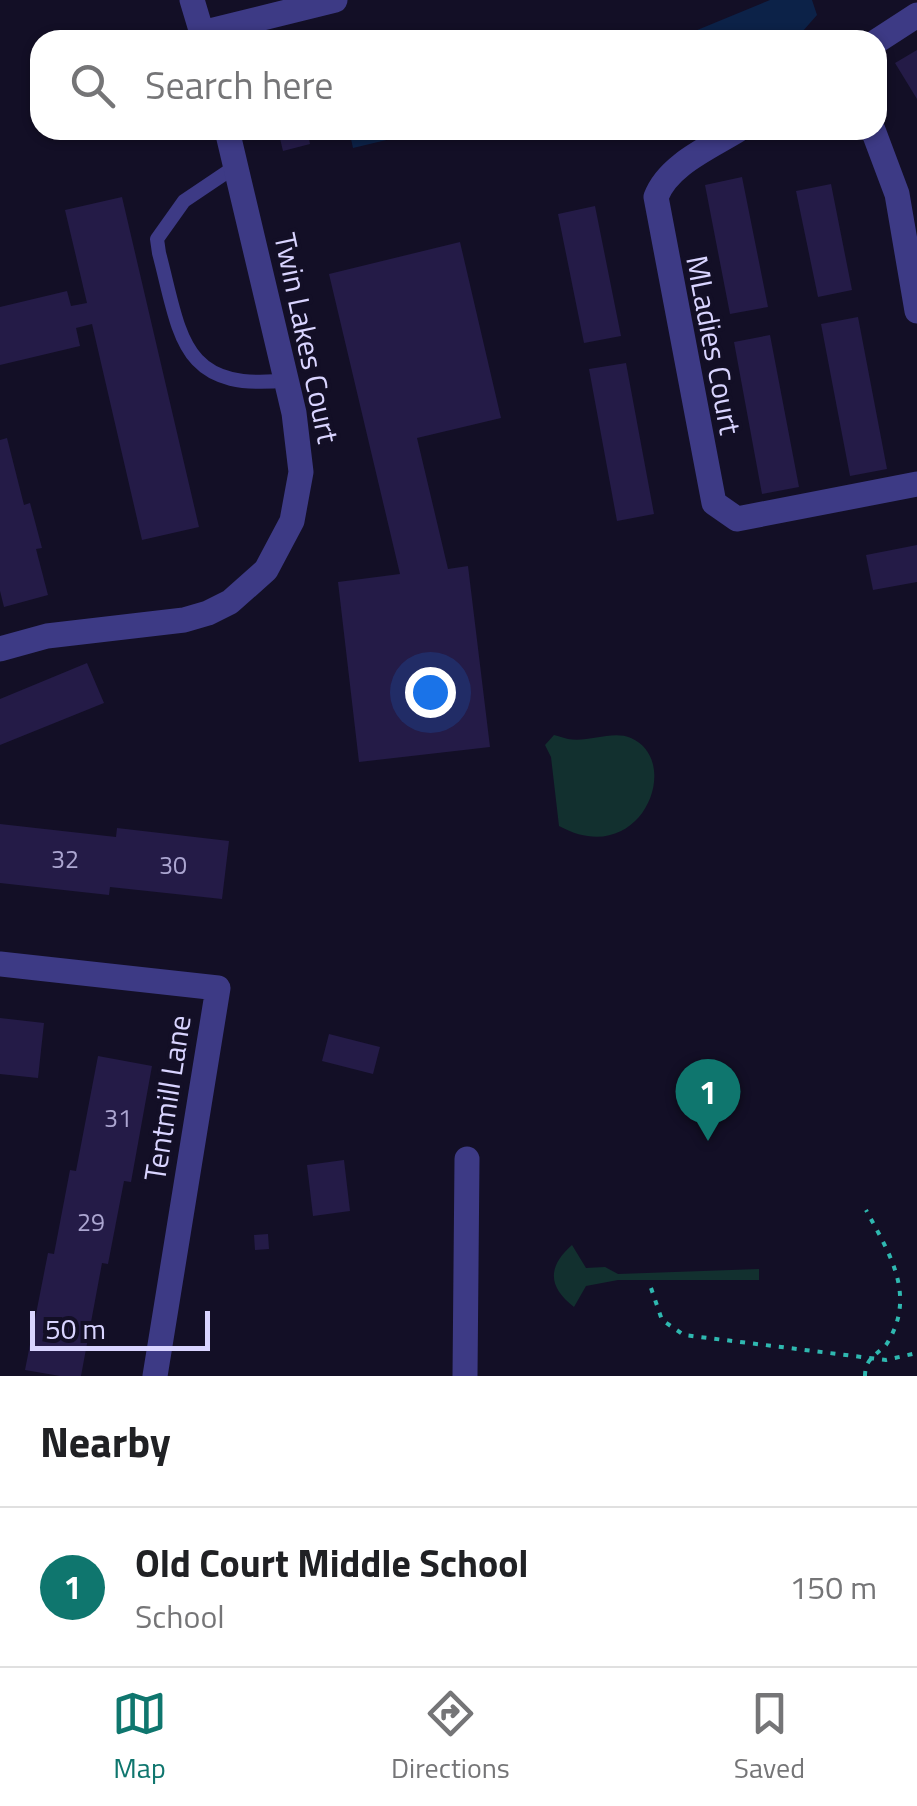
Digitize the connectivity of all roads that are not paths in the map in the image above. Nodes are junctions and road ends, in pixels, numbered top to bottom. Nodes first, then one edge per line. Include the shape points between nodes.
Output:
1 (192, 0) edge
2 (335, 0) edge
3 (917, 15) edge
4 (201, 30) edge
5 (225, 30) edge
6 (887, 34) edge
7 (230, 140) edge
8 (723, 140) edge
9 (877, 140) edge
10 (236, 166) junction
11 (917, 312) edge
12 (288, 380) junction
13 (917, 484) edge
14 (0, 649) edge
15 (0, 964) edge
16 (467, 1159) dead end
17 (155, 1376) edge
18 (464, 1376) edge

1 - 4 street
2 - 5 street
3 - 6 street
7 - 10 street, Twin Lakes Court
8 - 13 street, MLadies Court via 661,183 657,214 708,491 737,519
9 - 11 street via 894,182
10 - 12 street, Twin Lakes Court
10 - 12 lane via 184,201 158,238 159,252 189,356 238,380
12 - 14 street, Twin Lakes Court via 300,496 282,544 252,585 230,602 184,620 84,630
15 - 17 street, Tentmill Lane via 218,988
16 - 18 street

